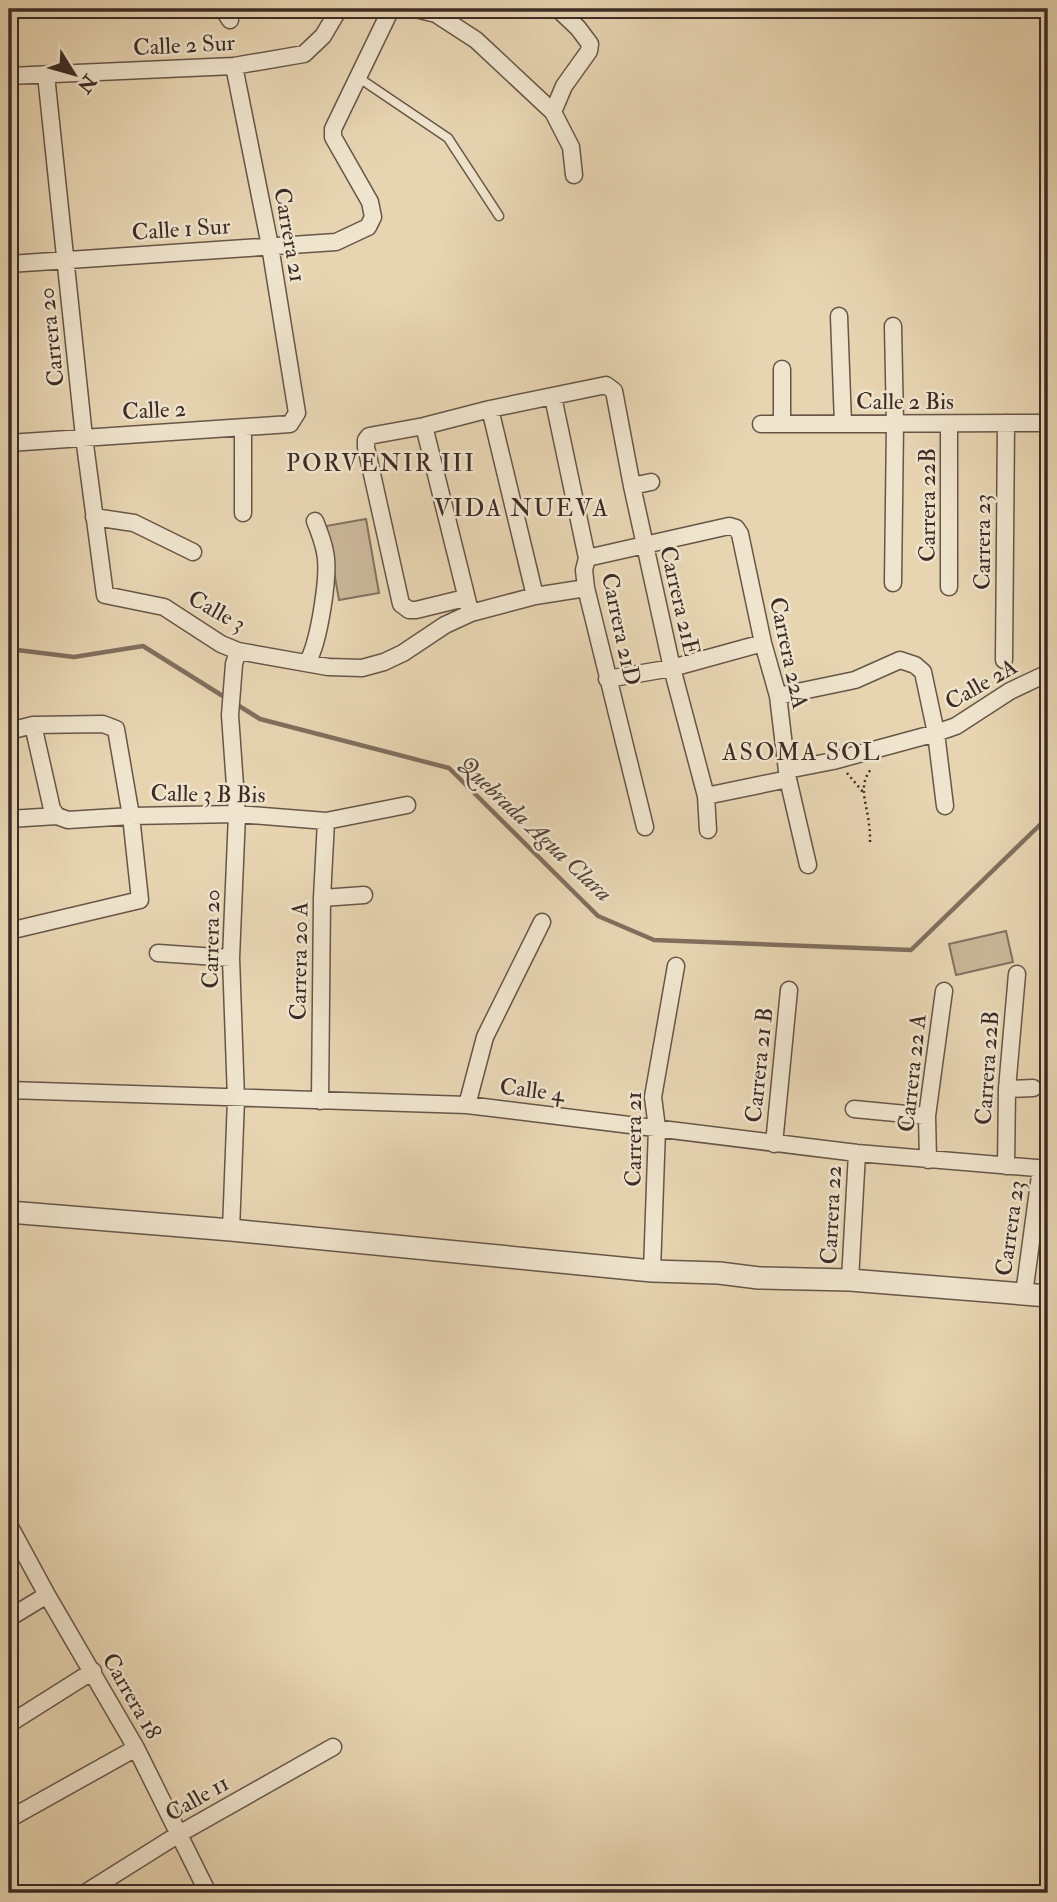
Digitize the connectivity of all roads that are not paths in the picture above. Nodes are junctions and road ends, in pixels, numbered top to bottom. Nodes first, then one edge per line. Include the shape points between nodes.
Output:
1 (339, 9) edge
2 (391, 9) edge
3 (416, 9) edge
4 (558, 9) edge
5 (234, 66) junction
6 (47, 75) junction
7 (9, 76) edge
8 (359, 78) junction
9 (553, 112) junction
10 (574, 175) dead end
11 (499, 216) dead end
12 (270, 246) junction
13 (66, 259) junction
14 (9, 264) edge
15 (839, 316) dead end
16 (893, 326) dead end
17 (782, 369) dead end
18 (553, 397) junction
19 (490, 409) junction
20 (297, 414) joint
21 (1048, 423) edge
22 (761, 424) dead end
23 (782, 424) junction
24 (843, 424) junction
25 (895, 424) junction
26 (949, 424) junction
27 (1006, 424) junction
28 (424, 426) junction
29 (243, 428) junction
30 (84, 437) junction
31 (9, 443) edge
32 (651, 482) dead end
33 (632, 486) junction
34 (243, 513) dead end
35 (94, 517) junction
36 (316, 521) dead end
37 (645, 546) junction
38 (193, 552) dead end
39 (587, 558) junction
40 (893, 583) dead end
41 (949, 587) dead end
42 (586, 588) junction
43 (105, 595) joint
44 (536, 596) junction
45 (468, 605) junction
46 (763, 643) junction
47 (236, 657) junction
48 (1004, 660) dead end
49 (307, 663) junction
50 (672, 668) junction
51 (1048, 673) edge
52 (607, 679) junction
53 (778, 696) junction
54 (33, 724) junction
55 (9, 731) edge
56 (936, 733) junction
57 (788, 774) junction
58 (706, 796) junction
59 (407, 805) dead end
60 (946, 806) dead end
61 (237, 814) junction
62 (57, 816) junction
63 (131, 816) junction
64 (9, 819) edge
65 (326, 821) junction
66 (645, 827) dead end
67 (708, 830) dead end
68 (808, 864) dead end
69 (364, 895) dead end
70 (322, 898) junction
71 (542, 922) dead end
72 (9, 931) edge
73 (158, 953) dead end
74 (231, 958) junction
75 (676, 966) dead end
76 (1017, 974) dead end
77 (789, 990) dead end
78 (944, 991) dead end
79 (1033, 1088) dead end
80 (1007, 1089) junction
81 (9, 1090) edge
82 (236, 1099) junction
83 (320, 1101) junction
84 (467, 1105) junction
85 (854, 1109) dead end
86 (927, 1116) junction
87 (657, 1129) junction
88 (774, 1144) junction
89 (857, 1153) junction
90 (928, 1160) junction
91 (1006, 1166) junction
92 (1045, 1169) edge
93 (9, 1212) edge
94 (231, 1230) junction
95 (652, 1271) junction
96 (850, 1280) junction
97 (1024, 1294) junction
98 (1048, 1296) edge
99 (9, 1525) edge
100 (47, 1595) junction
101 (9, 1618) edge
102 (93, 1671) junction
103 (9, 1724) edge
104 (333, 1747) dead end
105 (136, 1748) junction
106 (9, 1819) edge
107 (179, 1834) junction
108 (85, 1893) edge
109 (208, 1893) edge

1 - 5 street, Calle 2 Sur via 323,36 304,54
2 - 8 street
3 - 9 street via 436,15 475,40
4 - 9 street via 590,44
5 - 6 street, Calle 2 Sur
5 - 12 street, Carrera 21
6 - 7 street, Calle 2 Sur
6 - 13 street, Carrera 20
8 - 11 lane via 448,138
8 - 12 street, Calle 1 Sur via 333,129 370,202 371,222 336,242
9 - 10 street via 571,147
12 - 13 street, Calle 1 Sur
12 - 20 street, Carrera 21
13 - 14 street, Calle 1 Sur
13 - 30 street, Carrera 20
15 - 24 street
16 - 25 street
17 - 23 street
18 - 19 street
18 - 33 street, Carrera 21E via 606,385 614,391
18 - 39 street, Carrera 21D
19 - 28 street
19 - 44 street
20 - 29 street, Calle 2 via 290,424
21 - 27 street, Calle 2 Bis
22 - 23 street, Calle 2 Bis
23 - 24 street, Calle 2 Bis
24 - 25 street, Calle 2 Bis
25 - 26 street, Calle 2 Bis
25 - 40 street
26 - 27 street, Calle 2 Bis
26 - 41 street, Carrera 22B
27 - 48 street, Carrera 23
28 - 45 street
28 - 45 street via 366,440 401,604 409,610
29 - 30 street, Calle 2
29 - 34 street
30 - 31 street, Calle 2
30 - 35 street, Carrera 20
32 - 33 street
33 - 37 street, Carrera 21E
35 - 38 street via 134,523
35 - 43 street, Carrera 20
36 - 49 street via 326,554 325,592
37 - 39 street
37 - 46 street, Carrera 22A via 736,528
37 - 50 street, Carrera 21E
39 - 42 street, Carrera 21D
42 - 44 street
42 - 52 street, Carrera 21D
43 - 47 street, Calle 3 via 164,607
44 - 45 street
45 - 49 street, Calle 3 via 445,625 384,662 362,668
46 - 50 street
46 - 53 street, Carrera 22A
47 - 49 street, Calle 3
47 - 61 street, Carrera 20 via 230,715
50 - 52 street
50 - 58 street, Carrera 21E
51 - 56 street, Calle 2A
52 - 66 street, Carrera 21D
53 - 56 street via 855,680 900,660 923,672
53 - 57 street, Carrera 22A
54 - 55 street
54 - 62 street
54 - 63 street via 103,724 117,729
56 - 57 street, Calle 2A
56 - 60 street
57 - 58 street, Calle 2A
57 - 68 street, Carrera 22A
58 - 67 street, Carrera 21E
59 - 65 street, Calle 3 B Bis
61 - 63 street, Calle 3 B Bis
61 - 65 street, Calle 3 B Bis
61 - 74 street, Carrera 20
62 - 63 street, Calle 3 B Bis via 68,820
62 - 64 street, Calle 3 B Bis
63 - 72 street via 140,900
65 - 70 street, Carrera 20 A
69 - 70 street
70 - 83 street, Carrera 20 A
71 - 84 street via 485,1037
73 - 74 street
74 - 82 street, Carrera 20
75 - 87 street, Carrera 21 via 653,1097
76 - 80 street, Carrera 22B
77 - 88 street, Carrera 21 B
78 - 86 street, Carrera 22 A
79 - 80 street
80 - 91 street, Carrera 22B
81 - 82 street, Calle 4
82 - 83 street, Calle 4
82 - 94 street, Carrera 20
83 - 84 street, Calle 4
84 - 87 street, Calle 4
85 - 86 street
86 - 90 street, Carrera 22 A
87 - 88 street, Calle 4
87 - 95 street, Carrera 21
88 - 89 street, Calle 4
89 - 90 street, Calle 4
89 - 96 street, Carrera 22
90 - 91 street, Calle 4
91 - 92 street, Calle 4
92 - 97 street, Carrera 23
93 - 94 street
94 - 95 street
95 - 96 street
96 - 97 street
97 - 98 street
99 - 100 street, Carrera 18
100 - 101 street
100 - 102 street, Carrera 18
102 - 103 street
102 - 105 street, Carrera 18
104 - 107 street, Calle 11
105 - 106 street
105 - 107 street, Carrera 18
107 - 108 street, Calle 11
107 - 109 street, Carrera 18

